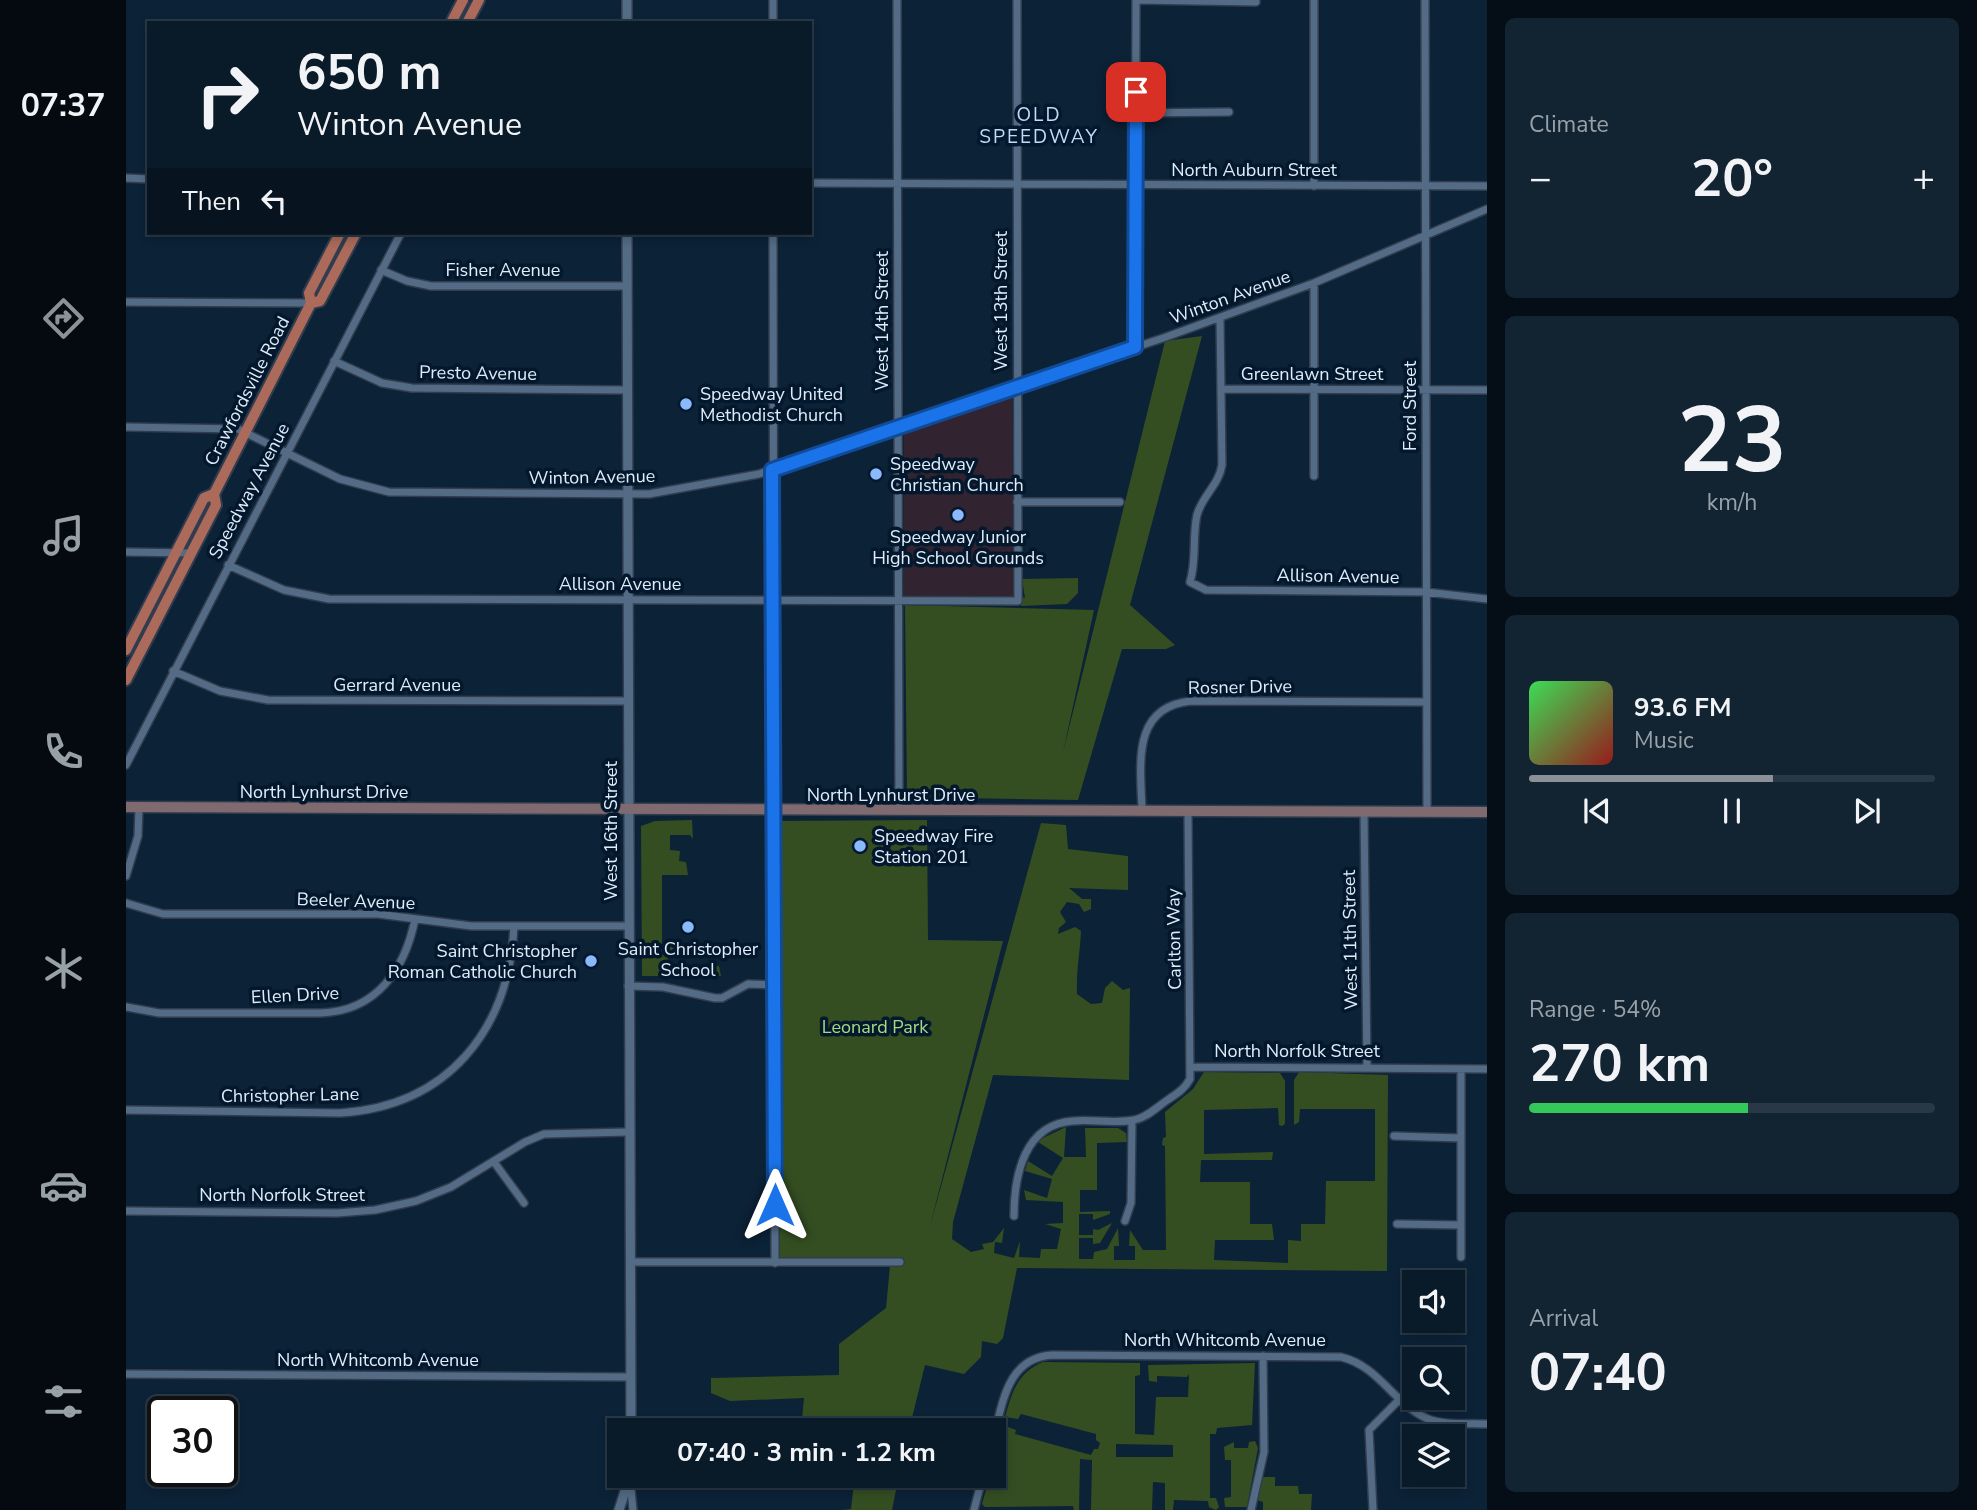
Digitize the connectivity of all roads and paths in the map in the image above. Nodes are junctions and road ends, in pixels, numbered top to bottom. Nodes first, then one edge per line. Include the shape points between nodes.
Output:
1 (463, 0) edge
2 (479, 0) edge
3 (627, 0) edge
4 (772, 0) edge
5 (897, 0) edge
6 (1017, 0) edge
7 (1136, 0) edge
8 (1314, 0) edge
9 (1425, 0) edge
10 (1256, 2) dead end
11 (452, 21) edge
12 (468, 21) edge
13 (627, 21) edge
14 (773, 21) edge
15 (1229, 112) dead end
16 (1136, 113) junction
17 (126, 178) edge
18 (147, 179) edge
19 (812, 183) edge
20 (897, 184) junction
21 (1017, 184) junction
22 (1136, 185) junction
23 (1314, 186) junction
24 (1487, 186) edge
25 (1425, 187) junction
26 (1487, 209) edge
27 (339, 235) edge
28 (355, 235) edge
29 (400, 235) edge
30 (626, 235) edge
31 (773, 235) edge
32 (1425, 235) junction
33 (382, 270) junction
34 (1314, 283) junction
35 (626, 286) junction
36 (126, 302) edge
37 (311, 303) junction
38 (1220, 318) junction
39 (1135, 347) junction
40 (334, 361) junction
41 (1018, 387) junction
42 (1221, 389) junction
43 (626, 390) junction
44 (1315, 390) junction
45 (1426, 390) junction
46 (1487, 390) edge
47 (126, 427) edge
48 (898, 428) junction
49 (246, 432) junction
50 (286, 452) junction
51 (772, 470) junction
52 (1314, 476) dead end
53 (214, 494) junction
54 (627, 494) junction
55 (1017, 502) junction
56 (1120, 502) dead end
57 (126, 552) edge
58 (177, 552) junction
59 (192, 553) junction
60 (228, 565) junction
61 (1426, 592) junction
62 (1487, 599) edge
63 (772, 600) junction
64 (627, 601) junction
65 (898, 601) junction
66 (1018, 601) joint
67 (126, 650) edge
68 (173, 671) junction
69 (127, 678) edge
70 (626, 701) junction
71 (1426, 702) junction
72 (126, 765) edge
73 (126, 807) edge
74 (139, 807) junction
75 (626, 810) junction
76 (774, 810) junction
77 (899, 811) junction
78 (1142, 811) junction
79 (1188, 811) junction
80 (1364, 812) junction
81 (1427, 812) junction
82 (1487, 812) edge
83 (126, 876) edge
84 (126, 903) edge
85 (415, 919) junction
86 (514, 926) junction
87 (627, 926) junction
88 (774, 985) junction
89 (628, 986) junction
90 (126, 1007) edge
91 (1191, 1066) junction
92 (1367, 1067) junction
93 (1461, 1069) junction
94 (1487, 1069) edge
95 (126, 1110) edge
96 (1132, 1121) junction
97 (629, 1132) junction
98 (1394, 1136) dead end
99 (1460, 1138) junction
100 (494, 1162) junction
101 (524, 1203) dead end
102 (126, 1211) edge
103 (1014, 1216) dead end
104 (1125, 1221) dead end
105 (1397, 1224) dead end
106 (1460, 1225) junction
107 (1461, 1257) dead end
108 (630, 1262) junction
109 (900, 1262) dead end
110 (775, 1263) junction
111 (1263, 1356) junction
112 (126, 1374) edge
113 (630, 1377) junction
114 (1401, 1398) junction
115 (631, 1418) edge
116 (999, 1418) edge
117 (1487, 1423) edge
118 (627, 1488) edge
119 (631, 1488) edge
120 (980, 1488) edge
121 (620, 1510) edge
122 (633, 1510) edge
123 (974, 1510) edge
124 (1251, 1510) edge
125 (1373, 1510) edge

1 - 11 main road
2 - 12 main road
3 - 13 street
4 - 14 street
5 - 20 street, West 14th Street
6 - 21 street, West 13th Street
7 - 10 street
7 - 16 street
8 - 23 street
9 - 25 street, Ford Street
15 - 16 street
16 - 22 street
17 - 18 street
19 - 20 street, North Auburn Street
20 - 21 street, North Auburn Street
20 - 48 street, West 14th Street
21 - 22 street, North Auburn Street
21 - 41 street, West 13th Street
22 - 23 street, North Auburn Street
22 - 39 street
23 - 25 street, North Auburn Street
24 - 25 street, North Auburn Street
25 - 32 street, Ford Street
26 - 32 street, Winton Avenue
27 - 37 main road, Crawfordsville Road via 309,293
28 - 37 main road, Crawfordsville Road via 320,301
29 - 33 street, Speedway Avenue
30 - 35 street, West 16th Street
31 - 51 street
32 - 34 street, Winton Avenue
32 - 45 street, Ford Street
33 - 35 street, Fisher Avenue via 431,286
33 - 40 street, Speedway Avenue
34 - 38 street, Winton Avenue
34 - 44 street
35 - 43 street, West 16th Street
36 - 37 street
37 - 49 main road, Crawfordsville Road
38 - 39 street, Winton Avenue
38 - 42 street
39 - 41 street, Winton Avenue
40 - 43 street, Presto Avenue via 382,383 412,388
40 - 50 street, Speedway Avenue
41 - 48 street, Winton Avenue
41 - 55 street, West 13th Street
42 - 44 street, Greenlawn Street
42 - 61 street, Allison Avenue via 1221,470 1197,514 1196,562 1190,582 1206,590
43 - 54 street, West 16th Street
44 - 45 street, Greenlawn Street
44 - 52 street
45 - 46 street, Greenlawn Street
45 - 61 street, Ford Street
47 - 49 street via 218,427
48 - 51 street, Winton Avenue
48 - 65 street, West 14th Street
49 - 50 street, Winton Avenue
49 - 53 main road, Crawfordsville Road
50 - 54 street, Winton Avenue via 346,481 389,492
50 - 60 street, Speedway Avenue
51 - 54 street, Winton Avenue via 649,494
51 - 63 street
53 - 58 main road, Crawfordsville Road via 204,498
53 - 59 main road, Crawfordsville Road via 216,505
54 - 64 street, West 16th Street
55 - 56 street
55 - 66 street, West 13th Street
57 - 58 street
58 - 59 street
58 - 67 main road, Crawfordsville Road
59 - 69 main road, Crawfordsville Road
60 - 64 street, Allison Avenue via 284,590 322,598
60 - 68 street, Speedway Avenue
61 - 62 street, Allison Avenue
61 - 71 street, Ford Street
63 - 64 street, Allison Avenue
63 - 65 street, Allison Avenue
63 - 76 street
64 - 70 street, West 16th Street
65 - 66 street, Allison Avenue
65 - 77 street, West 14th Street
68 - 70 street, Gerrard Avenue via 220,691 268,700
68 - 72 street, Speedway Avenue
70 - 75 street, West 16th Street
71 - 78 street, Rosner Drive via 1191,701 1174,705 1156,716 1142,740
71 - 81 street, Ford Street
73 - 74 main road, North Lynhurst Drive
74 - 75 main road, North Lynhurst Drive
74 - 83 street via 138,836
75 - 76 main road, North Lynhurst Drive
75 - 87 street, West 16th Street
76 - 77 main road, North Lynhurst Drive
76 - 88 street
77 - 78 main road, North Lynhurst Drive
78 - 79 main road, North Lynhurst Drive
79 - 80 main road, North Lynhurst Drive
79 - 91 street, Carlton Way
80 - 81 main road, North Lynhurst Drive
80 - 92 street, West 11th Street
81 - 82 main road, North Lynhurst Drive
84 - 85 street, Beeler Avenue via 163,914 379,914
85 - 86 street, Beeler Avenue
85 - 90 street, Ellen Drive via 409,946 395,974 375,994 344,1010 162,1013
86 - 87 street, Beeler Avenue
86 - 95 street, Christopher Lane via 507,985 486,1030 449,1071 410,1096 340,1113
87 - 89 street, West 16th Street
88 - 89 street via 748,985 722,998
88 - 110 street
89 - 97 street, West 16th Street
91 - 92 street, North Norfolk Street
91 - 96 street, North Norfolk Street via 1183,1090
92 - 93 street, North Norfolk Street
93 - 94 street, North Norfolk Street
93 - 99 street
96 - 103 street via 1073,1121 1039,1132 1028,1146 1016,1182
96 - 104 street via 1131,1203
97 - 100 street, North Norfolk Street via 548,1133
97 - 108 street, West 16th Street
98 - 99 street
99 - 106 street
100 - 101 street
100 - 102 street, North Norfolk Street via 439,1193 365,1211
105 - 106 street
106 - 107 street
108 - 110 street
108 - 113 street, West 16th Street
109 - 110 street
111 - 114 street, North Whitcomb Avenue via 1348,1359 1370,1369
111 - 116 street, North Whitcomb Avenue via 1052,1355 1027,1363 1010,1381
111 - 124 street via 1264,1451
112 - 113 street, North Whitcomb Avenue
113 - 115 street, West 16th Street
114 - 117 street, North Whitcomb Avenue via 1433,1421
114 - 125 street via 1369,1430
118 - 121 street
119 - 122 street
120 - 123 street

